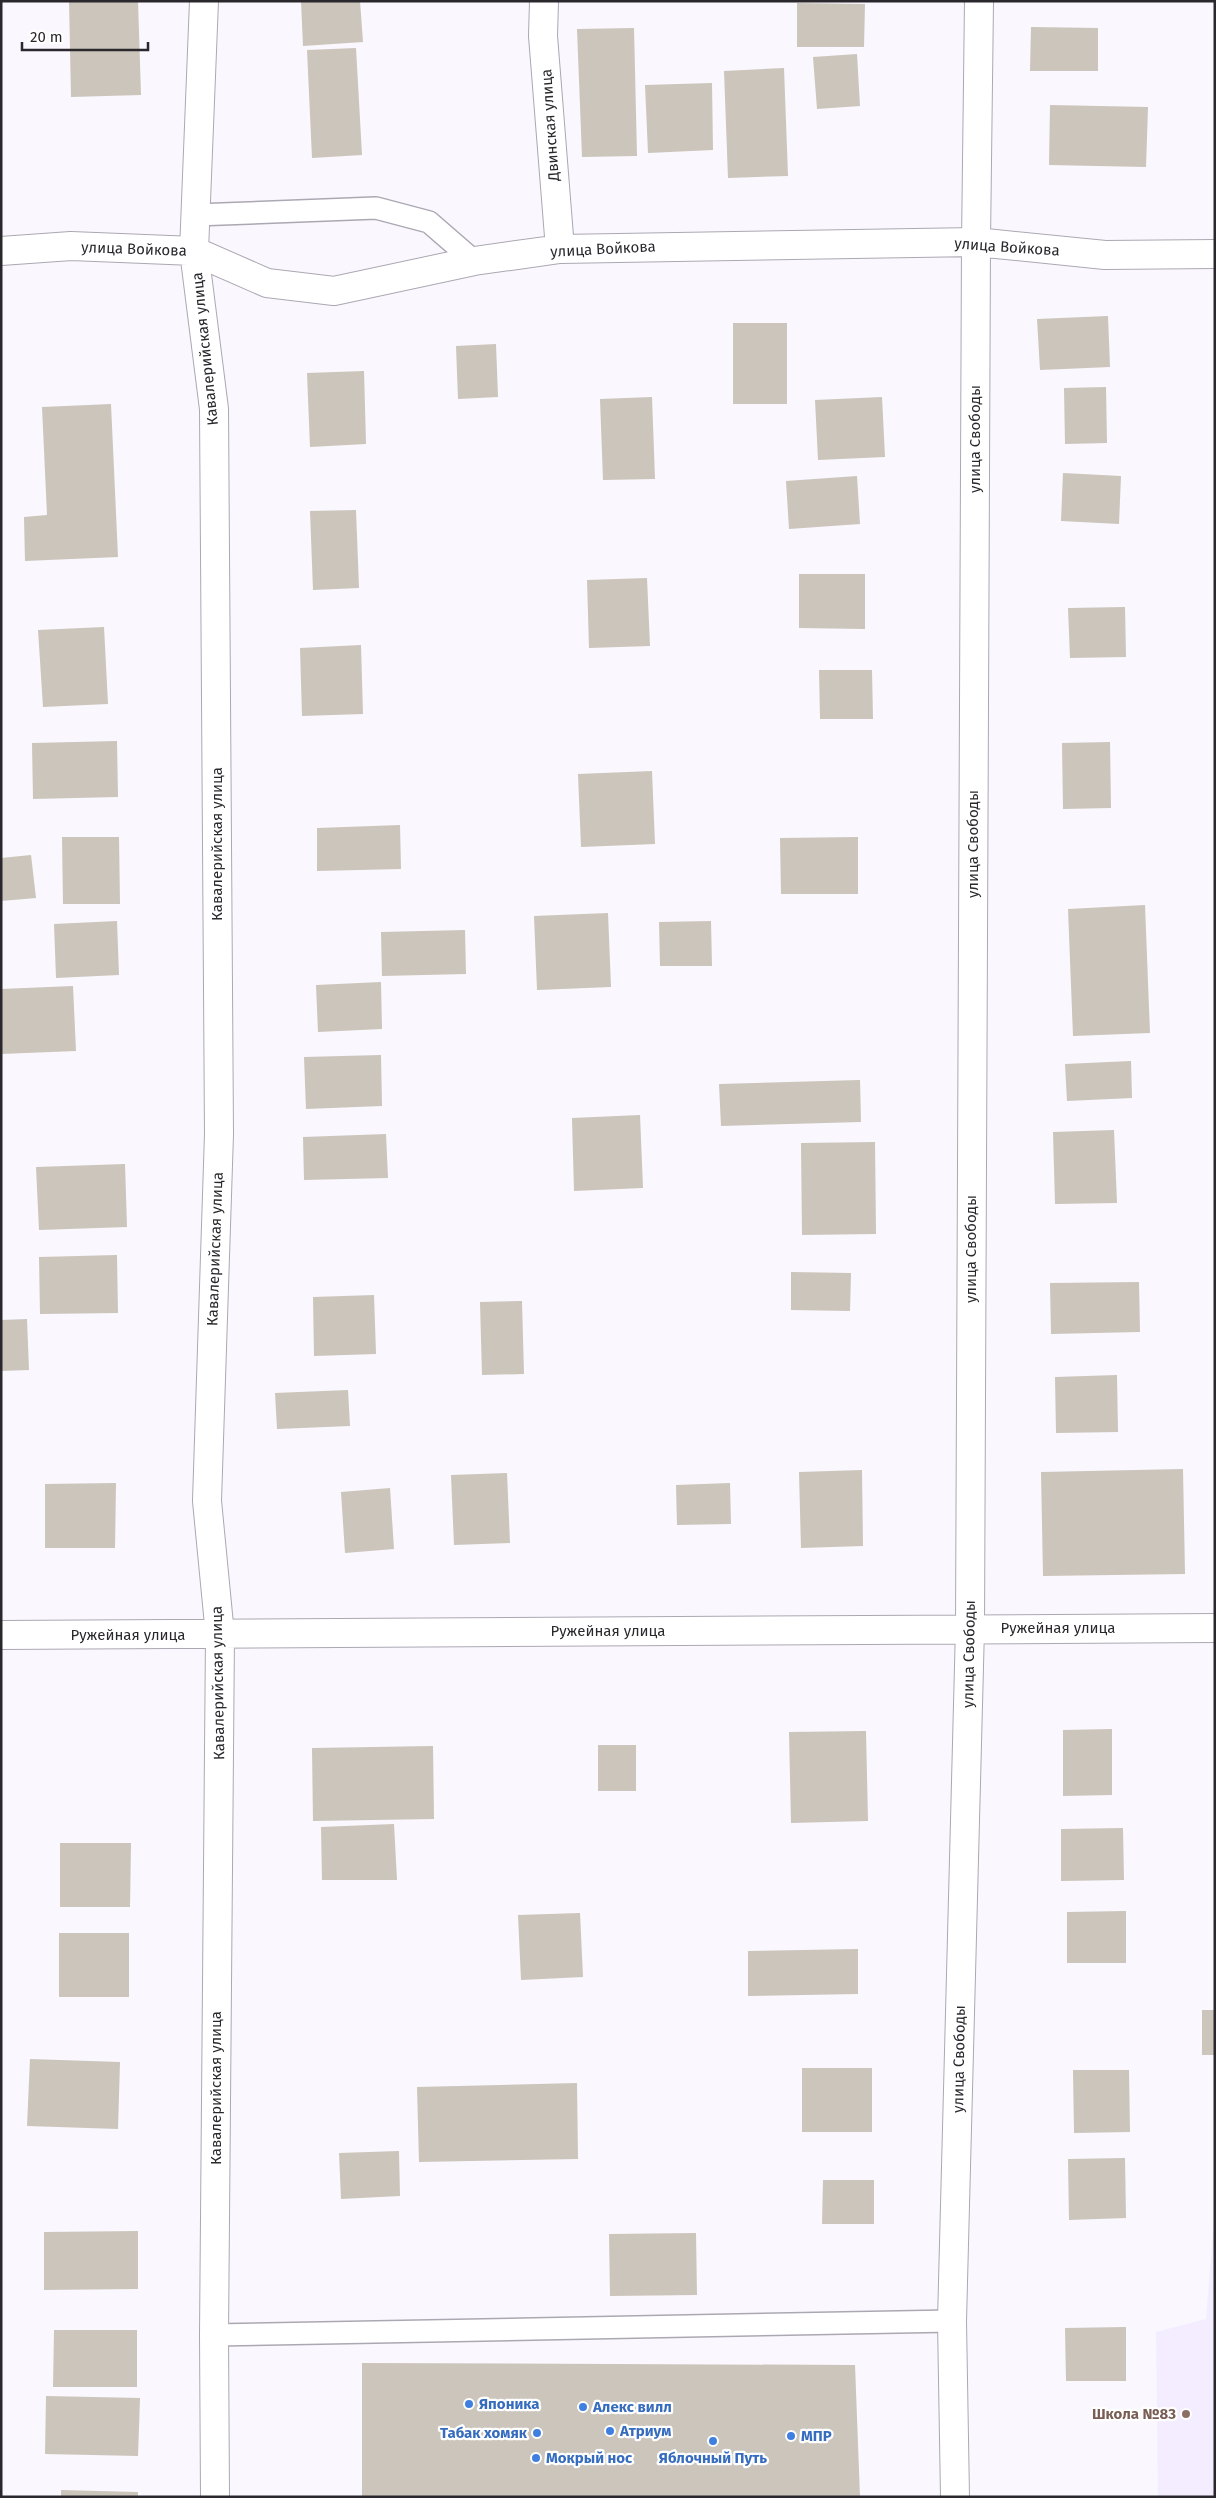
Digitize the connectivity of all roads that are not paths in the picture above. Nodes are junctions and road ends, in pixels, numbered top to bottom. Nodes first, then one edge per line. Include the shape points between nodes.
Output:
1 (204, 1) edge
2 (544, 1) edge
3 (979, 1) edge
4 (196, 215) junction
5 (976, 242) junction
6 (560, 249) junction
7 (1, 251) edge
8 (194, 251) junction
9 (1215, 254) edge
10 (474, 261) junction
11 (970, 1628) junction
12 (1215, 1628) edge
13 (1, 1634) edge
14 (220, 1635) junction
15 (952, 2321) junction
16 (214, 2335) junction
17 (215, 2497) edge
18 (955, 2497) edge

1 - 4 street, Кавалерийская улица
2 - 6 street, Двинская улица via 543,36
3 - 5 street, улица Свободы
4 - 8 street, Кавалерийская улица
4 - 10 lane via 376,208 429,222
5 - 6 street, улица Войкова
5 - 9 street, улица Войкова via 1105,255
5 - 11 street, улица Свободы
6 - 10 street, улица Войкова
7 - 8 street, улица Войкова via 71,246
8 - 10 street, улица Войкова via 267,283 334,291
8 - 14 street, Кавалерийская улица via 214,409 219,1134 207,1501
11 - 12 street, Ружейная улица
11 - 14 street, Ружейная улица
11 - 15 street, улица Свободы
13 - 14 street, Ружейная улица
14 - 16 street, Кавалерийская улица
15 - 16 lane
15 - 18 street, улица Свободы
16 - 17 street, Кавалерийская улица

